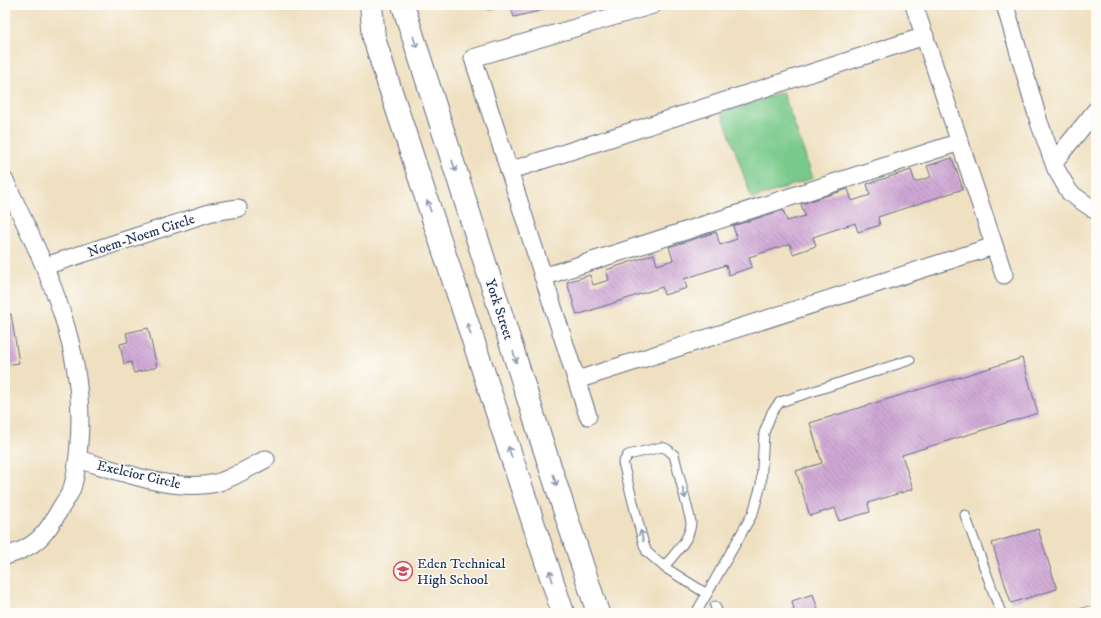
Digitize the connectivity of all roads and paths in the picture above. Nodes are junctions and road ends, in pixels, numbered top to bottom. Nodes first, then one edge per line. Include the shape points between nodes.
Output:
1 (371, 5) edge
2 (403, 5) edge
3 (653, 5) edge
4 (914, 5) edge
5 (1005, 5) edge
6 (925, 36) junction
7 (1096, 110) edge
8 (960, 142) junction
9 (1054, 162) junction
10 (509, 171) junction
11 (5, 181) edge
12 (238, 208) dead end
13 (1096, 211) edge
14 (994, 246) junction
15 (45, 266) junction
16 (1004, 275) dead end
17 (543, 277) junction
18 (910, 360) dead end
19 (577, 380) junction
20 (588, 416) dead end
21 (266, 459) dead end
22 (78, 460) junction
23 (965, 515) dead end
24 (5, 556) edge
25 (664, 567) junction
26 (707, 594) junction
27 (1096, 610) edge
28 (563, 613) edge
29 (598, 613) edge
30 (696, 613) edge
31 (1001, 613) edge
32 (1083, 613) edge

28 -> 1 main road via 374,38
2 -> 29 main road, York Street
3 - 10 street via 473,58
4 - 6 street
5 - 9 street
6 - 8 street
6 - 10 street
7 - 9 street
8 - 14 street
8 - 17 street
9 - 13 street via 1070,193
10 - 17 street
11 - 15 street
12 - 15 street, Noem-Noem Circle via 212,212
14 - 16 street
14 - 19 street
15 - 22 street via 67,331 79,383 81,417
17 - 19 street
18 - 26 lane via 780,402 772,412 764,433 761,485 753,513
19 - 20 street
21 - 22 street, Exelcior Circle via 217,483 199,485 172,484
22 - 24 street via 72,488 39,541
23 - 31 lane
25 -> 25 lane via 644,545 623,463 628,455 662,447 674,455 691,522 690,531 683,543
25 - 26 lane
26 - 30 lane
27 - 32 lane

